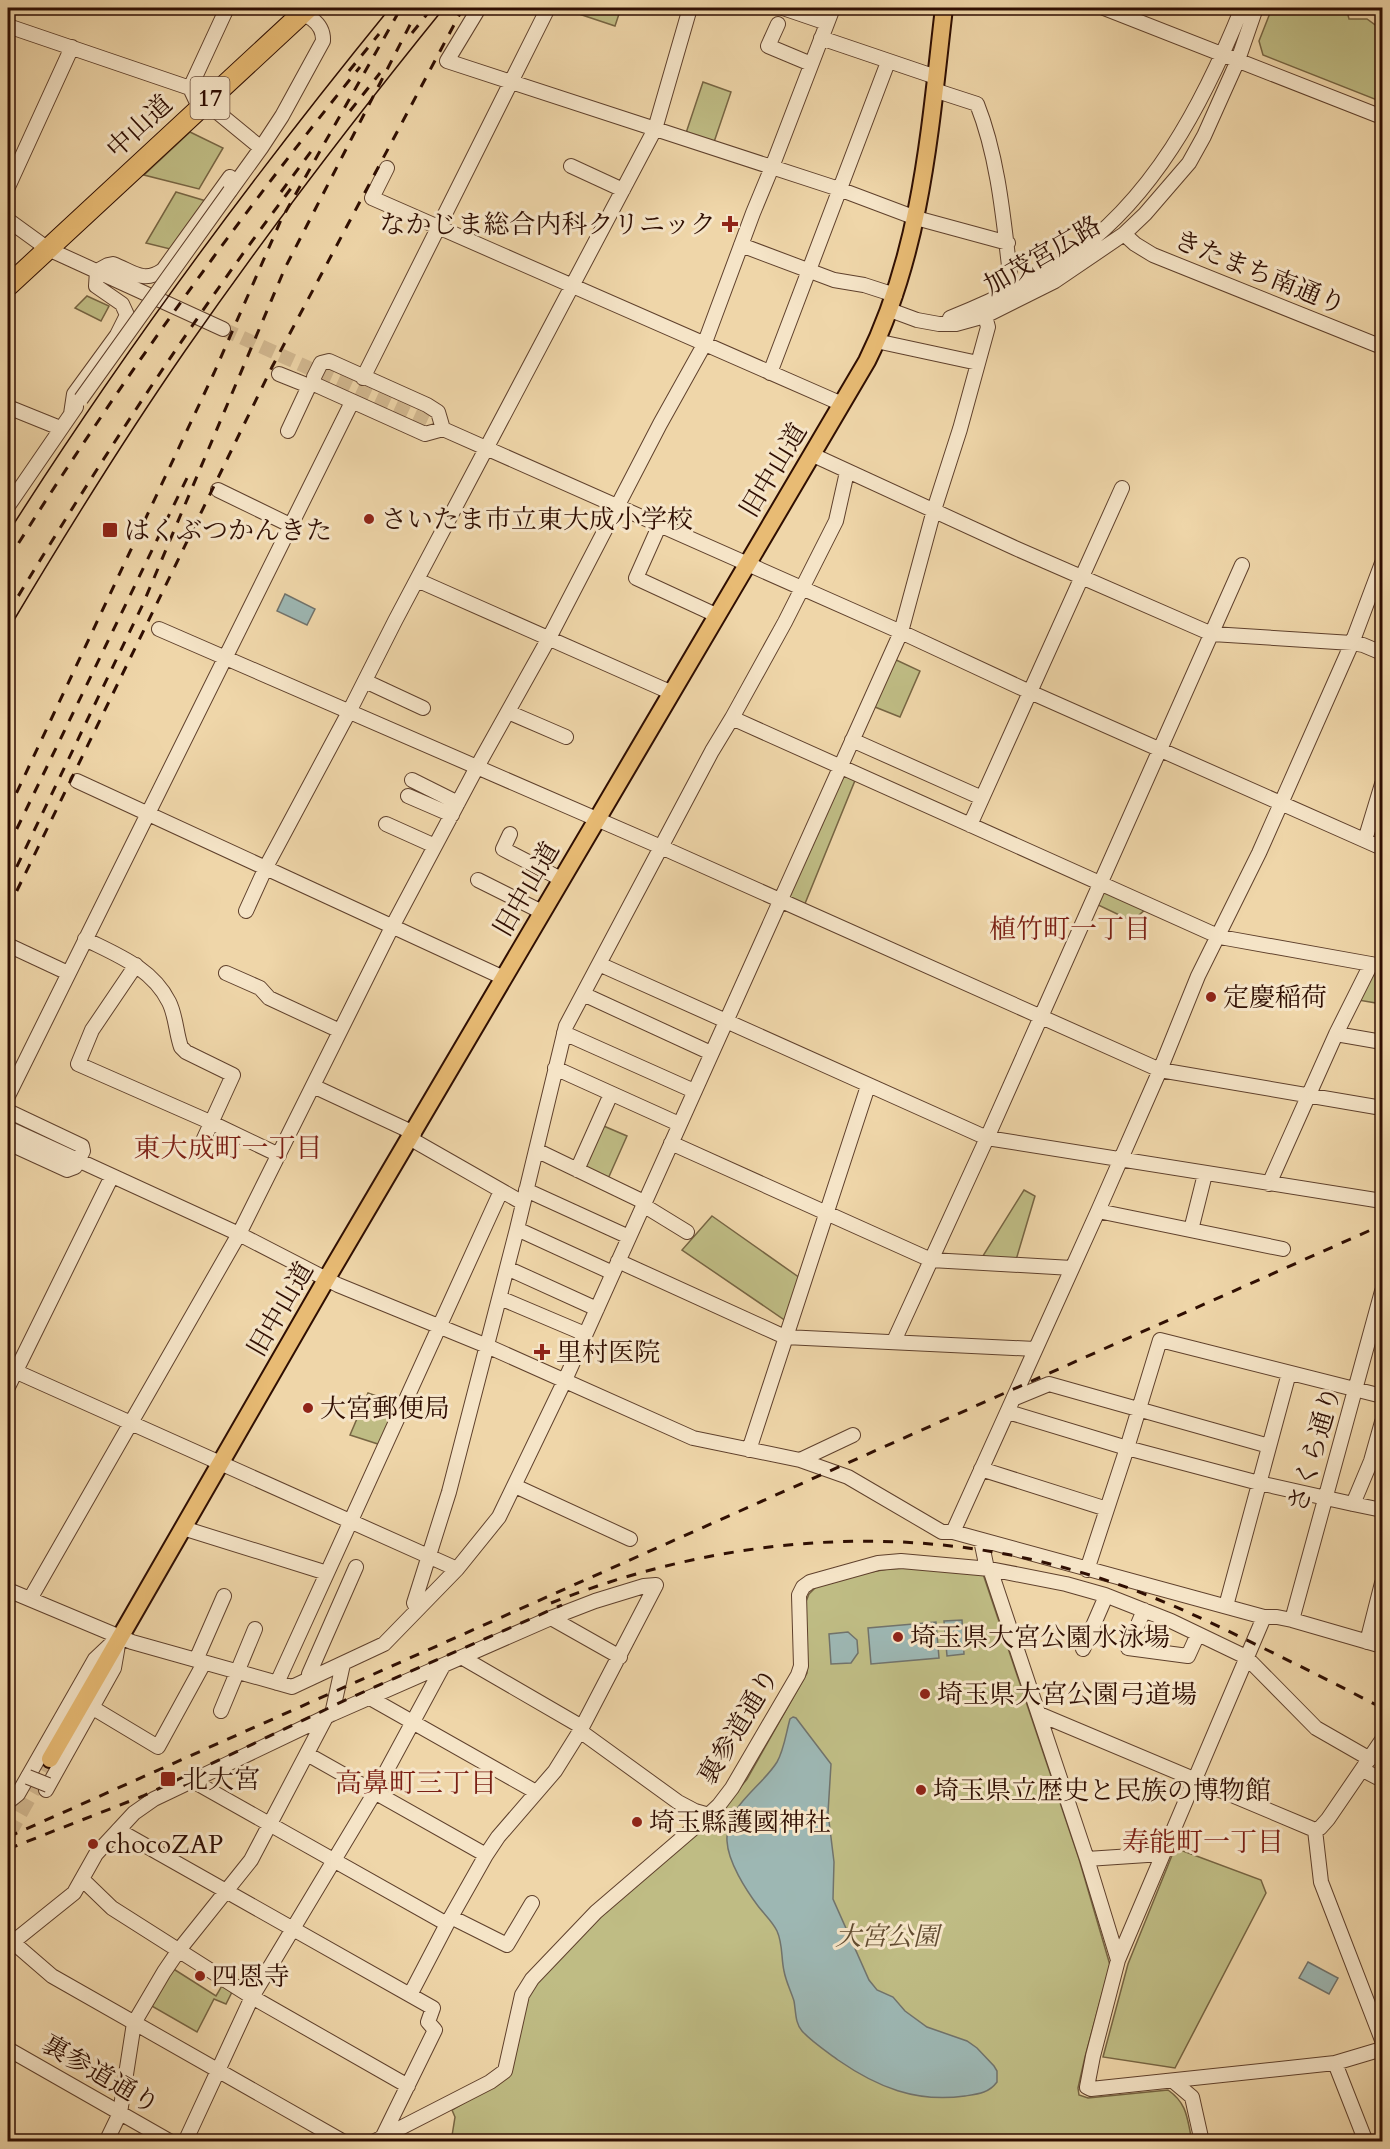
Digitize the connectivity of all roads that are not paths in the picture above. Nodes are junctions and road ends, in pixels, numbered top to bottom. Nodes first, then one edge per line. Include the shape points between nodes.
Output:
1 (227, 8) edge
2 (479, 8) edge
3 (548, 8) edge
4 (690, 8) edge
5 (783, 8) edge
6 (833, 8) edge
7 (944, 8) edge
8 (1104, 8) edge
9 (1242, 8) edge
10 (1256, 8) edge
11 (300, 9) edge
12 (827, 23) junction
13 (778, 24) dead end
14 (8, 26) edge
15 (821, 38) junction
16 (72, 48) junction
17 (1222, 54) junction
18 (1238, 60) junction
19 (888, 62) junction
20 (812, 64) junction
21 (511, 81) junction
22 (935, 83) junction
23 (190, 88) junction
24 (202, 105) junction
25 (1383, 117) edge
26 (655, 129) junction
27 (261, 148) junction
28 (251, 162) junction
29 (571, 166) dead end
30 (772, 167) junction
31 (387, 168) dead end
32 (8, 187) edge
33 (838, 189) junction
34 (623, 190) junction
35 (916, 218) junction
36 (8, 220) edge
37 (439, 227) junction
38 (1124, 234) junction
39 (1008, 243) junction
40 (741, 245) junction
41 (48, 249) junction
42 (808, 270) junction
43 (97, 272) junction
44 (572, 285) junction
45 (8, 286) edge
46 (1015, 288) junction
47 (892, 302) junction
48 (985, 316) junction
49 (934, 324) junction
50 (223, 329) tunnel mouth
51 (876, 341) junction
52 (705, 345) junction
53 (1383, 347) edge
54 (978, 363) junction
55 (770, 373) junction
56 (279, 374) dead end
57 (363, 378) junction
58 (311, 385) junction
59 (352, 402) junction
60 (842, 404) junction
61 (8, 407) edge
62 (71, 414) junction
63 (60, 428) junction
64 (444, 429) junction
65 (288, 431) dead end
66 (487, 448) junction
67 (813, 455) junction
68 (847, 472) junction
69 (1122, 488) dead end
70 (218, 490) dead end
71 (8, 506) edge
72 (618, 506) junction
73 (934, 510) junction
74 (660, 524) junction
75 (290, 525) junction
76 (1383, 563) edge
77 (747, 564) junction
78 (1242, 565) dead end
79 (1082, 577) junction
80 (417, 580) junction
81 (802, 588) junction
82 (716, 615) junction
83 (159, 630) dead end
84 (901, 632) junction
85 (1212, 634) junction
86 (549, 638) junction
87 (1352, 643) junction
88 (1383, 652) edge
89 (224, 658) junction
90 (365, 681) junction
91 (670, 692) junction
92 (1030, 692) junction
93 (423, 708) dead end
94 (508, 711) junction
95 (349, 712) junction
96 (732, 718) junction
97 (566, 736) dead end
98 (852, 740) junction
99 (1160, 749) junction
100 (840, 766) junction
101 (477, 767) junction
102 (412, 780) dead end
103 (77, 781) dead end
104 (1383, 784) edge
105 (408, 796) dead end
106 (982, 798) junction
107 (1281, 803) junction
108 (455, 809) junction
109 (148, 813) junction
110 (596, 819) junction
111 (386, 824) dead end
112 (970, 825) junction
113 (510, 834) dead end
114 (1365, 840) junction
115 (435, 846) junction
116 (661, 847) junction
117 (1383, 848) edge
118 (266, 867) junction
119 (561, 879) junction
120 (478, 880) dead end
121 (1100, 883) junction
122 (780, 900) junction
123 (246, 911) dead end
124 (542, 912) junction
125 (392, 927) junction
126 (1220, 937) junction
127 (85, 939) junction
128 (8, 945) edge
129 (599, 964) junction
130 (1379, 964) edge
131 (136, 965) junction
132 (68, 973) junction
133 (226, 973) dead end
134 (504, 978) junction
135 (583, 994) junction
136 (1040, 1016) junction
137 (725, 1021) junction
138 (340, 1030) junction
139 (564, 1033) junction
140 (1336, 1034) junction
141 (1383, 1042) edge
142 (711, 1053) junction
143 (555, 1068) junction
144 (1160, 1070) junction
145 (313, 1086) junction
146 (868, 1086) junction
147 (694, 1091) junction
148 (611, 1094) junction
149 (8, 1096) edge
150 (1308, 1096) junction
151 (1383, 1108) edge
152 (8, 1111) edge
153 (210, 1122) junction
154 (679, 1124) junction
155 (8, 1128) edge
156 (412, 1136) junction
157 (987, 1138) junction
158 (8, 1143) edge
159 (202, 1143) dead end
160 (671, 1143) junction
161 (536, 1150) junction
162 (279, 1155) junction
163 (79, 1160) junction
164 (1121, 1160) junction
165 (577, 1170) junction
166 (1205, 1174) junction
167 (112, 1176) junction
168 (1269, 1184) junction
169 (501, 1191) junction
170 (525, 1196) junction
171 (1383, 1201) edge
172 (644, 1203) junction
173 (1098, 1211) junction
174 (827, 1213) junction
175 (517, 1229) junction
176 (1191, 1230) junction
177 (687, 1232) dead end
178 (239, 1234) junction
179 (629, 1237) junction
180 (1283, 1248) dead end
181 (931, 1260) junction
182 (615, 1267) junction
183 (507, 1268) junction
184 (1072, 1268) junction
185 (327, 1278) junction
186 (1383, 1292) edge
187 (500, 1298) junction
188 (597, 1309) junction
189 (439, 1326) junction
190 (585, 1334) junction
191 (785, 1336) junction
192 (894, 1341) junction
193 (486, 1346) junction
194 (1035, 1349) junction
195 (11, 1370) edge
196 (1289, 1373) junction
197 (565, 1380) junction
198 (8, 1386) edge
199 (1357, 1388) junction
200 (1383, 1396) edge
201 (1015, 1398) junction
202 (1139, 1410) junction
203 (1008, 1412) junction
204 (130, 1422) junction
205 (1383, 1422) edge
206 (853, 1435) dead end
207 (1269, 1446) junction
208 (1127, 1448) junction
209 (748, 1450) junction
210 (800, 1460) junction
211 (221, 1463) junction
212 (981, 1469) junction
213 (1259, 1483) junction
214 (515, 1486) junction
215 (1325, 1497) junction
216 (1353, 1504) junction
217 (1107, 1509) junction
218 (1383, 1510) edge
219 (351, 1521) junction
220 (183, 1528) junction
221 (953, 1532) junction
222 (630, 1539) dead end
223 (981, 1540) junction
224 (428, 1556) junction
225 (356, 1567) dead end
226 (457, 1569) junction
227 (988, 1569) junction
228 (1087, 1569) junction
229 (327, 1573) junction
230 (1383, 1583) edge
231 (8, 1590) edge
232 (224, 1596) dead end
233 (316, 1596) junction
234 (1106, 1596) junction
235 (30, 1599) junction
236 (338, 1606) junction
237 (1226, 1606) junction
238 (417, 1610) junction
239 (1144, 1610) junction
240 (1264, 1617) junction
241 (551, 1618) junction
242 (1292, 1620) junction
243 (255, 1629) dead end
244 (1198, 1634) junction
245 (119, 1636) junction
246 (1367, 1642) junction
247 (1383, 1646) edge
248 (1083, 1649) dead end
249 (620, 1657) junction
250 (1246, 1657) junction
251 (463, 1658) junction
252 (200, 1662) junction
253 (343, 1664) junction
254 (443, 1666) junction
255 (238, 1672) junction
256 (312, 1678) junction
257 (277, 1683) junction
258 (370, 1698) junction
259 (93, 1708) junction
260 (221, 1711) dead end
261 (1039, 1714) junction
262 (328, 1716) junction
263 (414, 1723) junction
264 (581, 1729) junction
265 (1383, 1740) edge
266 (307, 1754) junction
267 (50, 1760) tunnel mouth
268 (1367, 1764) junction
269 (27, 1777) junction
270 (1194, 1779) junction
271 (1383, 1780) edge
272 (193, 1781) junction
273 (375, 1792) junction
274 (536, 1792) junction
275 (11, 1801) edge
276 (708, 1815) junction
277 (270, 1824) junction
278 (118, 1830) junction
279 (1315, 1830) junction
280 (1162, 1854) junction
281 (486, 1855) junction
282 (1087, 1859) junction
283 (333, 1860) junction
284 (82, 1880) junction
285 (227, 1892) junction
286 (532, 1903) dead end
287 (449, 1920) junction
288 (292, 1929) junction
289 (10, 1940) edge
290 (179, 1950) junction
291 (1118, 1960) junction
292 (410, 1995) junction
293 (252, 1997) junction
294 (134, 2023) junction
295 (1383, 2040) edge
296 (8, 2049) edge
297 (1383, 2049) edge
298 (1335, 2063) junction
299 (218, 2070) junction
300 (1173, 2081) junction
301 (408, 2086) junction
302 (120, 2113) junction
303 (378, 2139) edge
304 (106, 2142) edge
305 (171, 2142) edge
306 (185, 2142) edge
307 (344, 2142) edge
308 (1202, 2142) edge
309 (1366, 2142) edge

1 - 23 street
2 - 21 street via 447,61
3 - 21 street
4 - 26 street
5 - 12 street
6 - 12 street
7 - 22 main road, 旧中山道
8 - 17 street
9 - 17 street, 加茂宮広路
10 - 18 street, 加茂宮広路
11 - 24 highway, 中山道 / 17
11 - 27 street via 317,23 323,41
12 - 15 street
13 - 20 street via 768,46
14 - 16 street
15 - 19 street
15 - 20 street
16 - 23 street
16 - 32 street
17 - 18 street
17 - 46 street, 加茂宮広路 via 1170,153 1124,211 1063,262
18 - 25 street
18 - 38 street, 加茂宮広路 via 1189,163
19 - 22 street
19 - 33 street
20 - 30 street
21 - 26 street
21 - 37 street
22 - 35 main road, 旧中山道
22 - 39 street via 977,104 986,126
23 - 24 street
24 - 27 street
24 - 41 highway, 中山道 / 17
26 - 30 street
26 - 34 street
27 - 28 street
28 - 43 street via 234,171 163,270 145,277 113,264
28 - 62 street, bridge
29 - 34 street
30 - 33 street
30 - 40 street
31 - 37 street via 372,198
33 - 35 street
33 - 42 street
34 - 44 street
35 - 39 street
35 - 47 main road, 旧中山道
36 - 41 street
37 - 44 street
37 - 57 street
38 - 48 street, 加茂宮広路 via 1055,281
38 - 53 street, きたまち南通り via 1153,255
39 - 46 street via 1011,283
40 - 42 street, 加茂宮広路
40 - 52 street
41 - 43 street
41 - 45 highway, 中山道 / 17
42 - 47 street, 加茂宮広路 via 864,285
42 - 55 street
43 - 50 street
43 - 62 street via 96,286 122,304 127,315 74,394
44 - 52 street
44 - 66 street
46 - 49 street, 加茂宮広路 via 984,306
47 - 49 street, 加茂宮広路
47 - 51 main road, 旧中山道
48 - 49 street, 加茂宮広路 via 956,324
48 - 54 street via 988,327
51 - 54 street
51 - 60 main road, 旧中山道
52 - 55 street
52 - 72 street
54 - 73 street
55 - 60 street
56 - 58 street
57 - 58 street via 324,361
57 - 64 street via 438,412
58 - 59 street
58 - 65 street
59 - 64 street via 425,434
59 - 75 street
60 - 67 main road, 旧中山道
61 - 63 street
62 - 63 street
63 - 71 street
64 - 66 street
66 - 72 street
66 - 80 street
67 - 68 street
67 - 77 main road, 旧中山道
68 - 73 street
68 - 81 street via 836,520
69 - 79 street
70 - 75 street
72 - 74 street
72 - 86 street
73 - 79 street
73 - 84 street
74 - 77 street
74 - 82 street via 636,578
75 - 89 street
76 - 87 street
77 - 81 street
77 - 82 main road, 旧中山道
78 - 85 street
79 - 85 street
79 - 92 street
80 - 86 street
80 - 90 street
81 - 84 street
81 - 96 street
82 - 91 main road, 旧中山道
83 - 89 street
84 - 92 street
84 - 98 street
85 - 87 street
85 - 99 street
86 - 91 street
86 - 94 street
87 - 88 street
87 - 107 street
89 - 95 street
89 - 109 street
90 - 93 street
90 - 95 street
91 - 110 main road, 旧中山道
92 - 99 street
92 - 106 street
94 - 97 street
94 - 101 street
95 - 101 street
95 - 118 street
96 - 100 street
96 - 116 street
98 - 100 street
98 - 106 street
99 - 107 street
99 - 121 street
100 - 112 street
100 - 122 street
101 - 108 street
101 - 110 street
102 - 108 street
103 - 109 street
104 - 114 street
105 - 108 street
106 - 112 street
107 - 114 street
107 - 126 street
108 - 115 street
109 - 118 street
109 - 127 street
110 - 116 street
110 - 119 main road, 旧中山道
111 - 115 street
112 - 121 street
113 - 119 street via 503,849
114 - 117 street
115 - 125 street
116 - 122 street
116 - 129 street
118 - 123 street
118 - 125 street
119 - 124 main road, 旧中山道
120 - 124 street
121 - 126 street
121 - 136 street
122 - 136 street
122 - 137 street
124 - 134 main road, 旧中山道
125 - 134 street
125 - 138 street
126 - 130 street
126 - 144 street via 1190,994
127 - 131 street
127 - 132 street
128 - 132 street
129 - 135 street
129 - 137 street
130 - 140 street
131 - 153 street via 169,1001 181,1047 233,1075
131 - 153 street via 92,1030 78,1064
132 - 149 street
133 - 138 street via 260,988 269,998
134 - 156 main road, 旧中山道
135 - 139 street
135 - 142 street
136 - 144 street
136 - 157 street
137 - 142 street
137 - 146 street
138 - 145 street
139 - 143 street
139 - 147 street
140 - 141 street
140 - 150 street
142 - 147 street
143 - 148 street
143 - 161 street
144 - 150 street
144 - 164 street
145 - 156 street
145 - 162 street
146 - 157 street
146 - 174 street
147 - 154 street
148 - 154 street
148 - 165 street
150 - 151 street
150 - 168 street
152 - 163 street via 82,1146
153 - 159 street
153 - 162 street
154 - 160 street
155 - 163 street
156 - 169 street
156 - 185 main road, 旧中山道
157 - 164 street
157 - 181 street
158 - 163 street via 67,1170
160 - 172 street
160 - 174 street
161 - 165 street
161 - 170 street
162 - 178 street
163 - 167 street
164 - 166 street
164 - 173 street
165 - 172 street
166 - 168 street
166 - 176 street
167 - 178 street
167 - 195 street
168 - 171 street
169 - 170 street
169 - 189 street
170 - 175 street
170 - 179 street
172 - 177 street
172 - 179 street
173 - 176 street
173 - 184 street
174 - 181 street
174 - 191 street
175 - 182 street
175 - 183 street
176 - 180 street
178 - 185 street
178 - 204 street
179 - 182 street
181 - 184 street
181 - 192 street
182 - 188 street
182 - 191 street
183 - 187 street
183 - 188 street
184 - 194 street
185 - 189 street
185 - 211 main road, 旧中山道
186 - 199 street, さくら通り
187 - 190 street
187 - 193 street
188 - 190 street
189 - 193 street
189 - 219 street
190 - 197 street
191 - 192 street
191 - 209 street
192 - 194 street
193 - 197 street
193 - 224 street via 449,1492
194 - 201 street
195 - 198 street
195 - 204 street
196 - 199 street
196 - 202 street via 1160,1340
196 - 207 street
197 - 209 street via 693,1438
197 - 214 street
199 - 200 street
199 - 215 street, さくら通り
201 - 202 street via 1049,1384
201 - 203 street
202 - 207 street
202 - 208 street
203 - 208 street
203 - 212 street
204 - 211 street
204 - 235 street
205 - 216 street
206 - 210 street
207 - 213 street
208 - 213 street
208 - 217 street
209 - 210 street
210 - 221 street via 848,1478 942,1532
211 - 219 street
211 - 220 main road, 旧中山道
212 - 217 street
212 - 221 street
213 - 215 street
213 - 237 street
214 - 222 street
214 - 226 street via 492,1528
215 - 216 street
215 - 242 street, さくら通り
216 - 218 street
217 - 228 street
219 - 224 street
219 - 229 street
220 - 229 street
220 - 245 main road, 旧中山道
221 - 223 street
223 - 227 street
223 - 228 street
224 - 226 street
224 - 238 street via 414,1603
225 - 236 street
226 - 238 street
227 - 234 street
227 - 261 street
227 - 276 street, 裏参道通り via 901,1561 878,1563 830,1575 803,1587 798,1605 798,1675 732,1788
228 - 237 street
229 - 233 street
230 - 246 street
231 - 235 street
232 - 252 street
233 - 236 street
233 - 257 street
234 - 239 street
234 - 248 street
235 - 245 street
236 - 256 street via 309,1674
237 - 240 street
238 - 253 street via 384,1644
239 - 244 street
239 - 244 street via 1128,1648 1188,1656
240 - 242 street
240 - 250 street
241 - 249 street
241 - 249 street via 656,1585
241 - 251 street
242 - 246 street
243 - 255 street
244 - 250 street
245 - 252 street
245 - 259 street via 114,1668
245 - 267 main road, 旧中山道
245 - 269 street via 95,1659
246 - 247 street
249 - 264 street
250 - 268 street via 1316,1728
250 - 270 street
251 - 254 street
251 - 264 street
252 - 255 street
252 - 259 street via 158,1747
253 - 256 street
253 - 262 street
254 - 258 street
254 - 263 street
255 - 257 street
255 - 260 street
256 - 257 street via 292,1688
258 - 262 street
258 - 263 street
259 - 269 street, bridge via 47,1787
261 - 270 street
261 - 282 street
262 - 266 street
262 - 272 street
263 - 273 street
263 - 274 street
264 - 274 street via 555,1771
264 - 276 street via 678,1802
265 - 268 street
266 - 273 street
266 - 277 street
268 - 271 street
268 - 279 street via 1328,1819
269 - 275 street
270 - 279 street
270 - 280 street
272 - 277 street
272 - 278 street via 142,1806
273 - 281 street
273 - 283 street
274 - 281 street
276 - 303 street, 裏参道通り via 596,1912 525,1988 505,2071
277 - 283 street
277 - 285 street via 251,1860
278 - 284 street via 96,1854
278 - 285 street
279 - 295 street via 1321,1882
280 - 282 street
280 - 291 street
281 - 287 street
282 - 291 street
283 - 287 street
283 - 288 street
284 - 289 street via 74,1893
284 - 290 street via 112,1908
285 - 288 street
285 - 290 street
286 - 287 street via 507,1945
287 - 292 street
288 - 292 street
288 - 293 street
289 - 294 street via 52,1976
290 - 293 street
290 - 294 street
291 - 300 street via 1087,2087
292 - 301 street via 433,2008 428,2022 435,2030
293 - 299 street
293 - 301 street
294 - 299 street
294 - 302 street
296 - 302 street, 裏参道通り
297 - 298 street
298 - 300 street
298 - 309 street
299 - 306 street
299 - 307 street
300 - 308 street via 1192,2097
301 - 303 street
302 - 304 street
302 - 305 street, 裏参道通り

